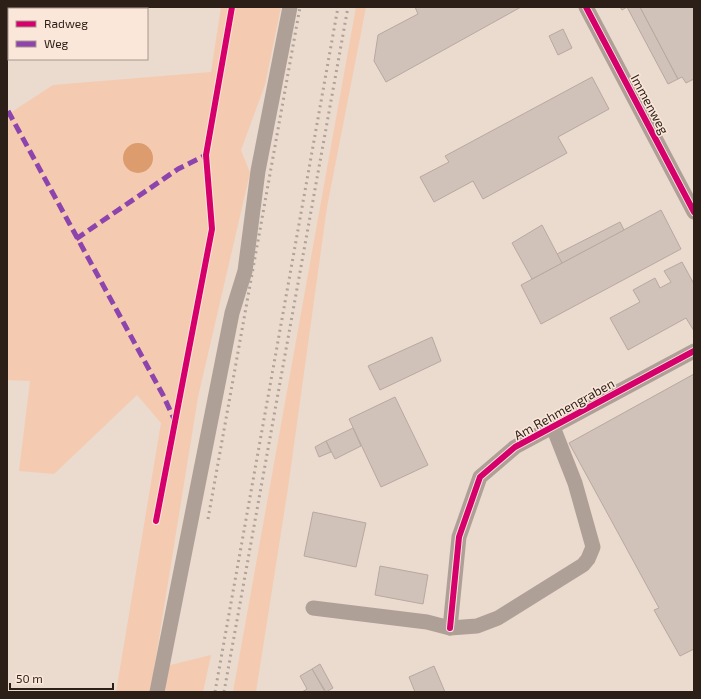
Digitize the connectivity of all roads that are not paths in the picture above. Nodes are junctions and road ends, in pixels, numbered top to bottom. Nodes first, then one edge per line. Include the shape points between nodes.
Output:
1 (290, 7) edge
2 (586, 7) edge
3 (694, 212) edge
4 (694, 351) edge
5 (553, 427) junction
6 (313, 608) dead end
7 (450, 628) junction
8 (157, 692) edge

1 - 8 street via 258,170 246,271 232,313
2 - 3 street, Immenweg
4 - 5 street, Am Rehmengraben
5 - 7 street, Am Rehmengraben via 515,447 480,477 459,537
5 - 7 street via 575,483 589,531 593,547 588,559 583,565 493,620 477,626
6 - 7 street via 427,622

